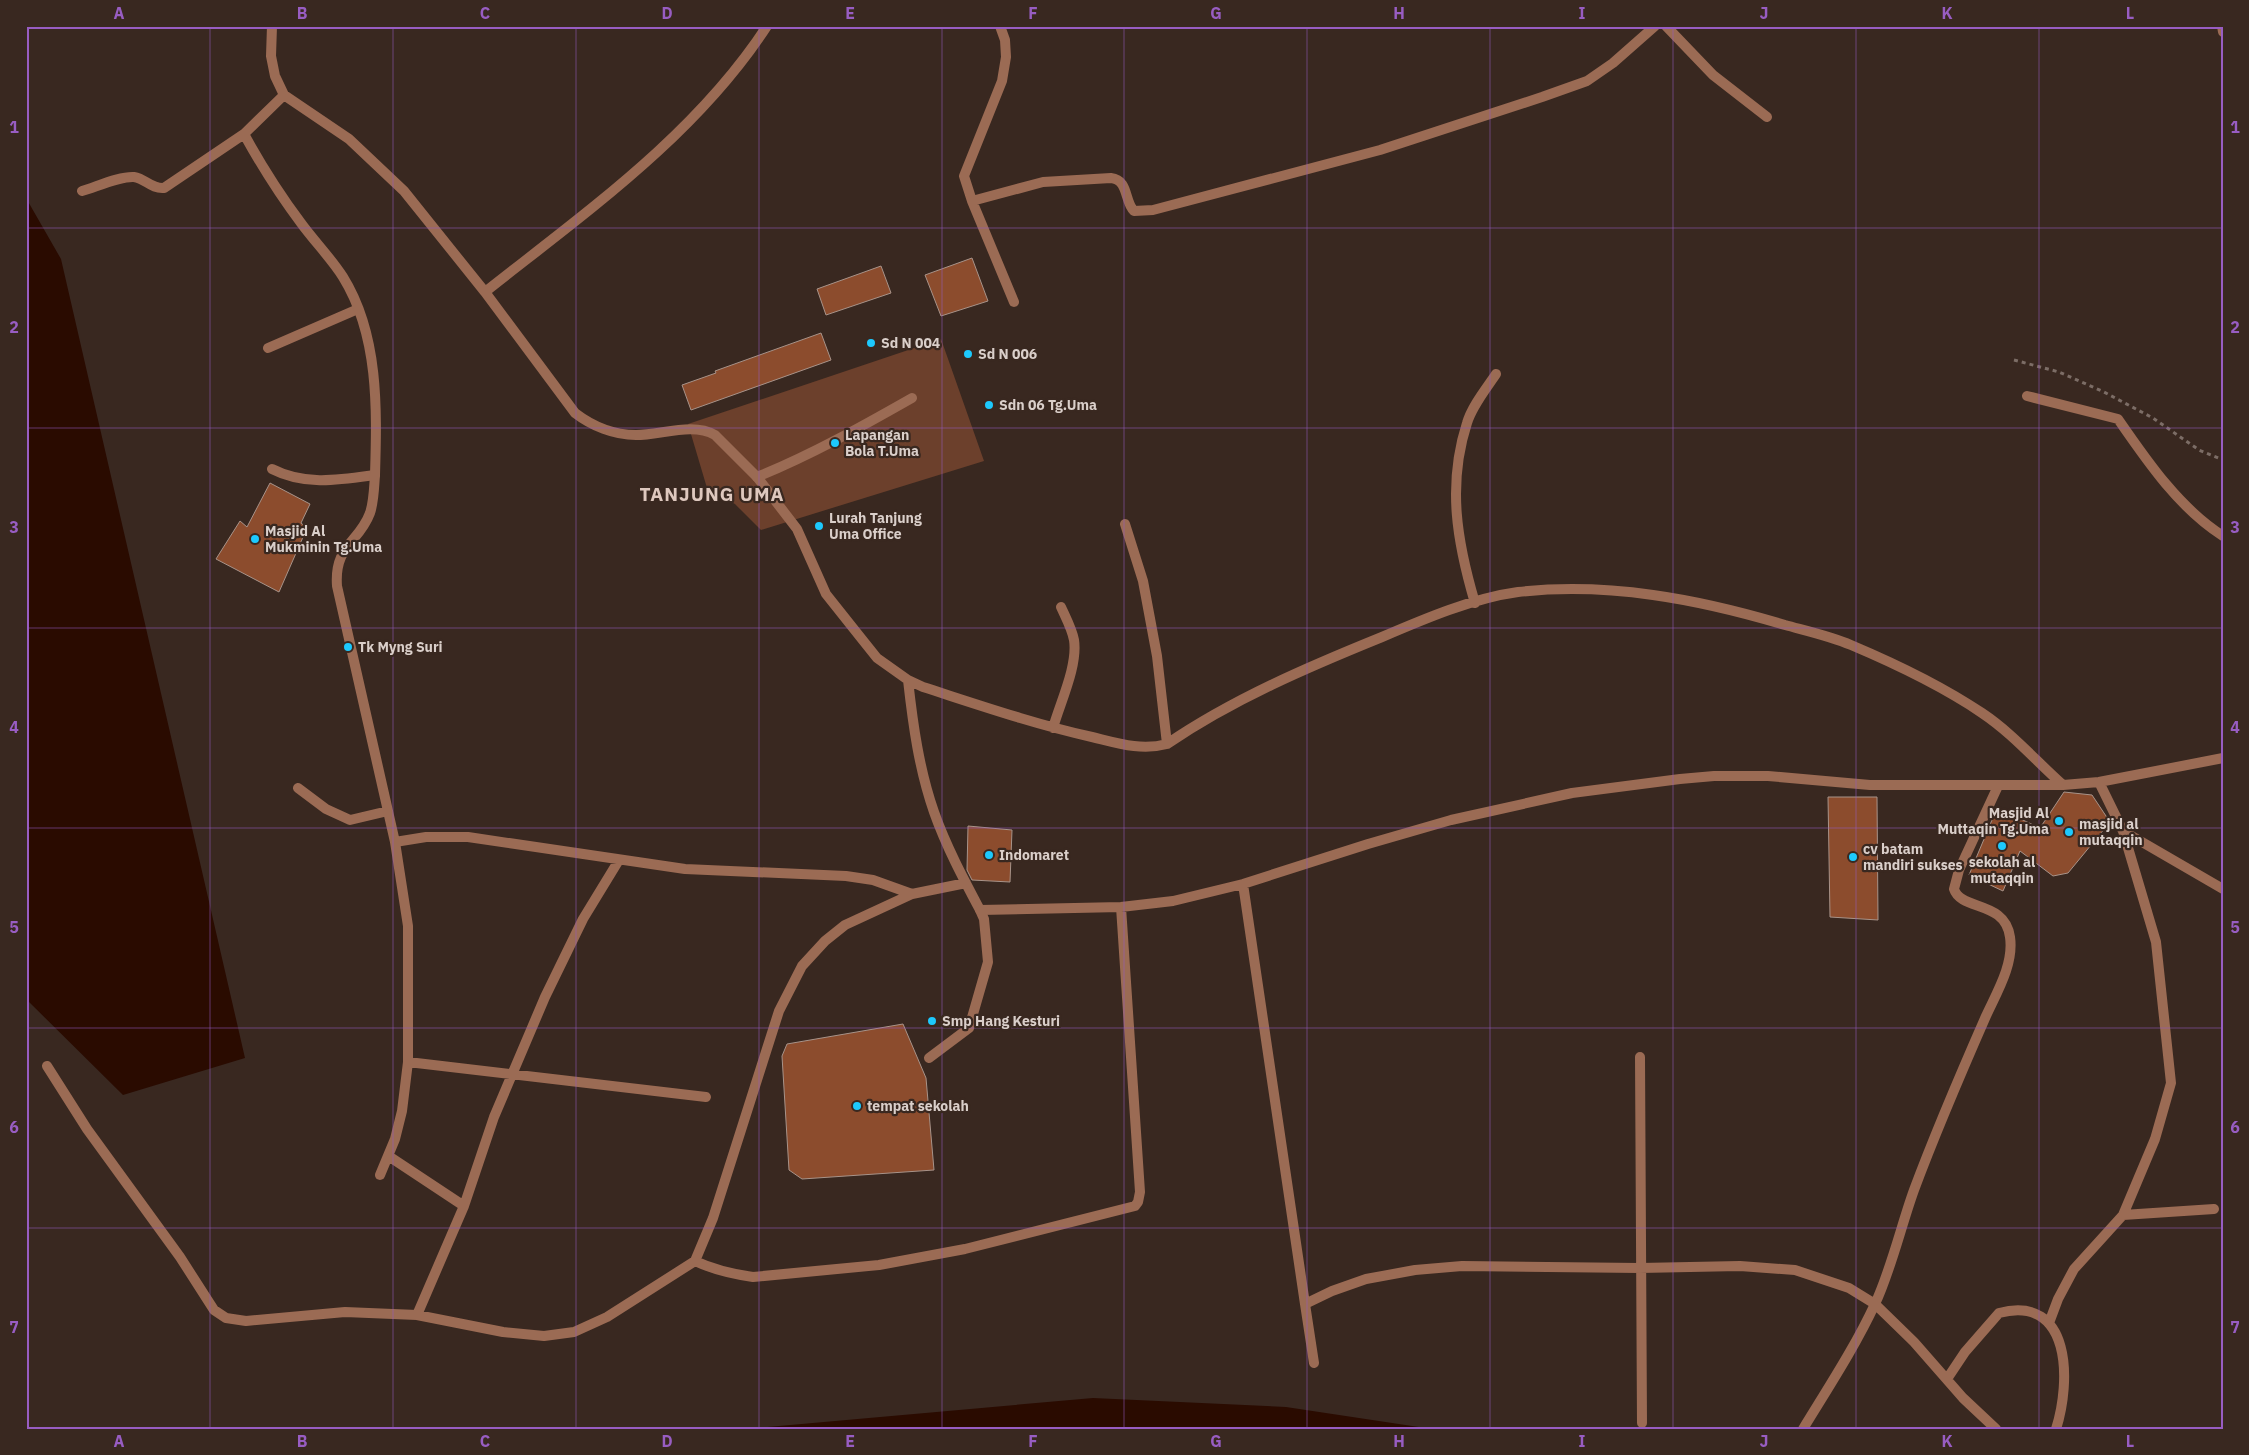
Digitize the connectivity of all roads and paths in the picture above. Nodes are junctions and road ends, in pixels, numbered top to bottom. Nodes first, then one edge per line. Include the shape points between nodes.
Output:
1 (272, 26) edge
2 (767, 26) edge
3 (1000, 26) edge
4 (1655, 26) edge
5 (1666, 26) edge
6 (2222, 26) edge
7 (2223, 32) edge
8 (284, 96) junction
9 (1768, 117) dead end
10 (244, 134) junction
11 (82, 191) dead end
12 (972, 201) junction
13 (485, 292) junction
14 (1014, 302) dead end
15 (358, 309) junction
16 (268, 348) dead end
17 (1496, 374) dead end
18 (2027, 396) dead end
19 (912, 398) dead end
20 (272, 469) dead end
21 (375, 475) junction
22 (758, 477) junction
23 (1124, 524) dead end
24 (2223, 536) edge
25 (1475, 603) junction
26 (1061, 607) dead end
27 (908, 680) junction
28 (1053, 728) junction
29 (1167, 744) junction
30 (2223, 758) edge
31 (2099, 782) junction
32 (2063, 785) junction
33 (1998, 786) junction
34 (298, 788) dead end
35 (388, 811) junction
36 (2122, 831) junction
37 (395, 842) junction
38 (619, 860) junction
39 (966, 883) junction
40 (1243, 884) junction
41 (2223, 889) edge
42 (912, 894) junction
43 (1121, 907) junction
44 (980, 910) junction
45 (1640, 1057) dead end
46 (929, 1058) dead end
47 (408, 1062) junction
48 (48, 1066) dead end
49 (512, 1075) junction
50 (706, 1097) dead end
51 (390, 1157) junction
52 (380, 1175) dead end
53 (464, 1206) junction
54 (2214, 1209) dead end
55 (2123, 1215) junction
56 (695, 1261) junction
57 (1640, 1268) junction
58 (1305, 1304) junction
59 (1875, 1304) junction
60 (417, 1315) junction
61 (2049, 1323) junction
62 (1314, 1363) dead end
63 (1947, 1379) junction
64 (1642, 1423) dead end
65 (1803, 1429) edge
66 (1996, 1429) edge
67 (2056, 1429) edge

1 - 8 street via 271,56
2 - 13 street via 728,81 643,166
3 - 12 street via 1006,57 1002,81 964,176
4 - 12 street via 1587,81 1380,150 1153,210 1134,211 1121,182 1111,178 1043,182
5 - 9 street via 1714,75
6 - 7 street
8 - 10 street
8 - 13 street via 349,139 375,161 404,190
10 - 11 street via 164,188 155,188 133,177
10 - 15 street via 301,223 343,277
12 - 14 street
13 - 22 street via 575,413 586,422 634,435 708,431
15 - 16 street
15 - 21 street via 369,339 374,380
17 - 25 street via 1467,422 1457,469 1456,516 1460,547
18 - 24 street via 2118,419 2185,504
19 - 22 street via 849,434
20 - 21 street via 303,480 329,481
21 - 35 street via 370,512 348,543 336,573
22 - 27 street via 797,529 826,594 878,658
23 - 29 street via 1143,581 1157,656
25 - 29 street via 1424,619 1278,680
25 - 32 street via 1516,592 1606,589 1682,598 1740,611 1849,644 1942,688 1982,713
26 - 28 street via 1071,630 1074,649
27 - 28 street
27 - 39 street via 920,763 934,812
28 - 29 street via 1130,746
30 - 31 street
31 - 32 street
31 - 36 street
32 - 33 street
33 - 40 street via 1870,785 1768,776 1714,776 1590,790 1451,820
33 - 59 street via 1959,870 1954,889 1958,896 1996,913 2005,922 2010,934 2010,958 1914,1190
34 - 35 street via 342,818 358,820
35 - 37 street
36 - 41 street
36 - 55 street via 2156,942 2171,1083 2156,1139
37 - 38 street via 426,837 468,837
37 - 47 street via 408,926
38 - 42 street via 685,869 846,876 873,880
38 - 49 street via 583,919 557,971
39 - 42 street
39 - 44 street
40 - 43 street via 1173,901
40 - 58 street
42 - 56 street via 845,925 802,966 779,1011 713,1218
43 - 44 street
43 - 56 street via 1140,1192 1135,1206 965,1249 879,1265 753,1277 734,1275
44 - 46 street via 984,919 988,962 969,1028
45 - 57 street
47 - 49 street
47 - 51 street via 402,1111
48 - 60 street via 87,1128 180,1256 214,1310 226,1318 246,1320 345,1312
49 - 50 street
49 - 53 street
51 - 52 street
51 - 53 street
53 - 60 street
54 - 55 street
55 - 61 street via 2074,1269
56 - 60 street via 606,1317 574,1332 544,1336 504,1332
57 - 58 street via 1462,1266 1415,1270 1366,1279
57 - 59 street via 1740,1266 1795,1270 1849,1288
57 - 64 street
58 - 62 street
59 - 63 street
59 - 65 street
61 - 63 street via 2039,1315 2027,1312 1999,1313 1965,1352
61 - 67 street via 2061,1345 2063,1362 2064,1391
63 - 66 street

